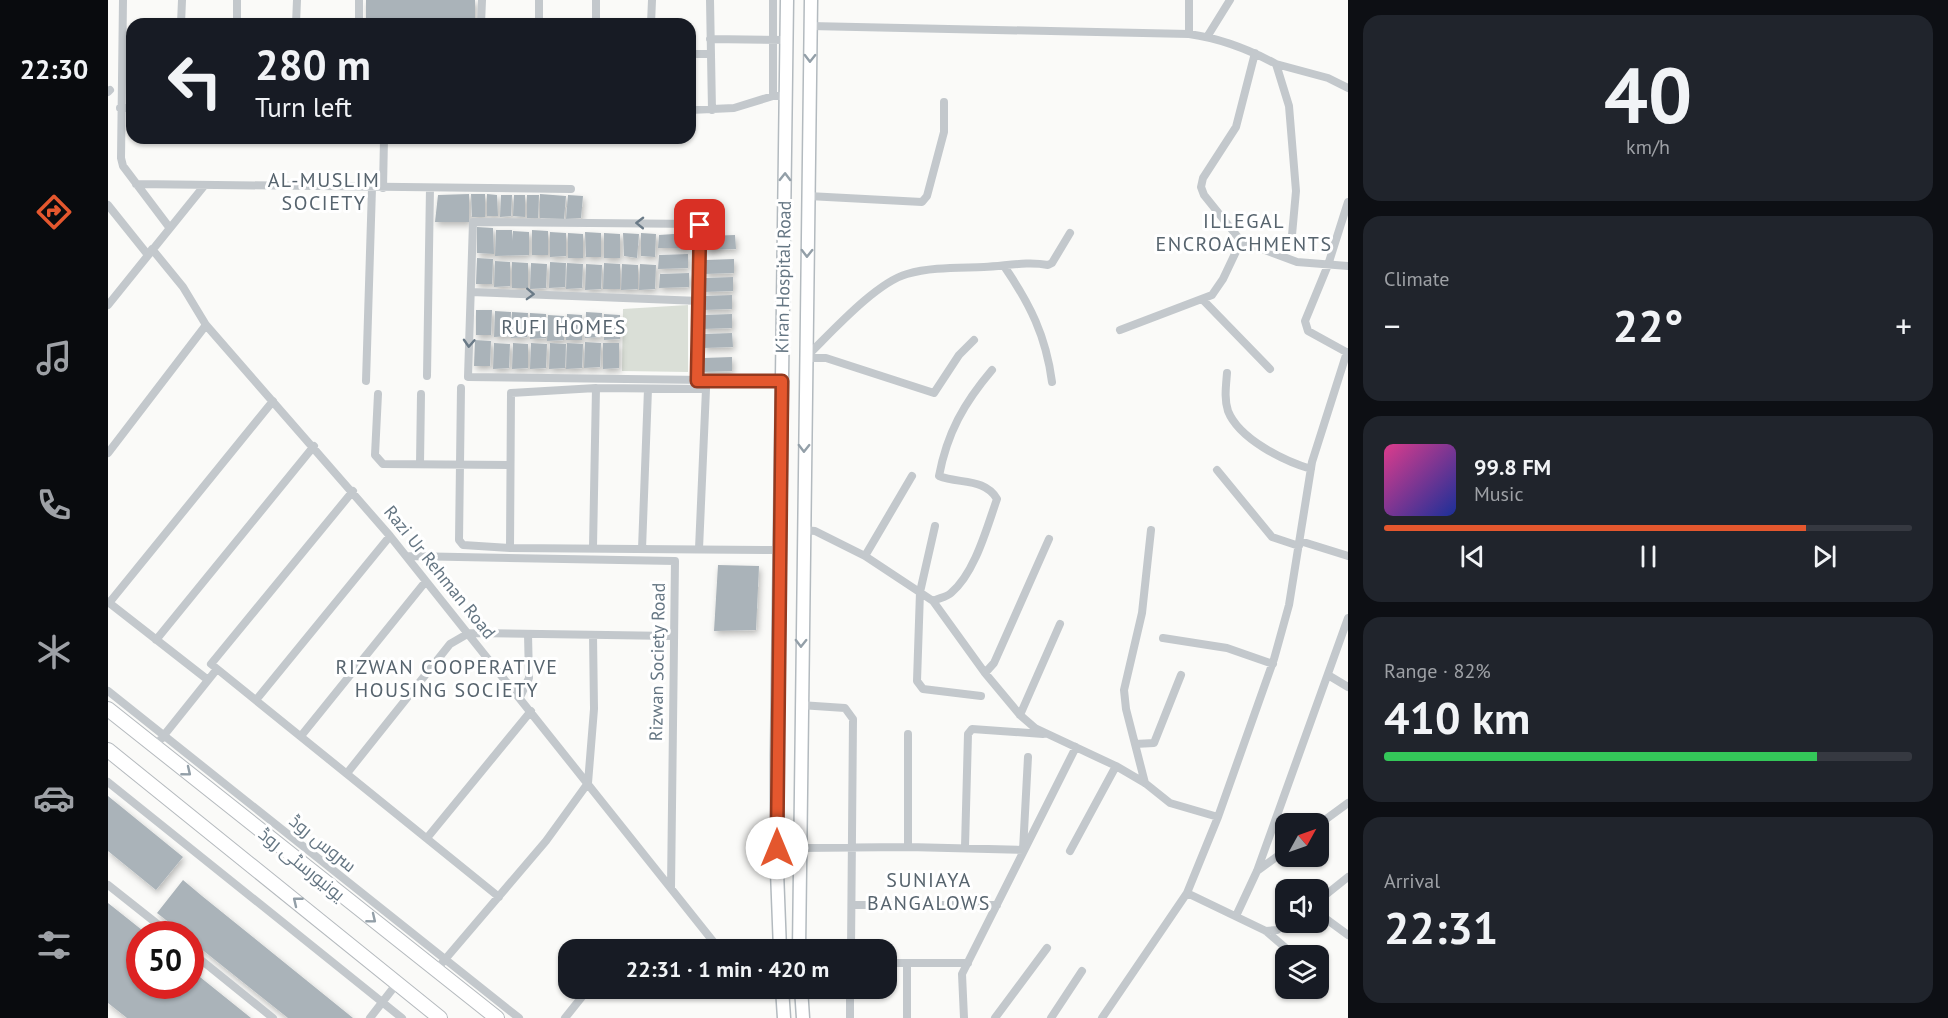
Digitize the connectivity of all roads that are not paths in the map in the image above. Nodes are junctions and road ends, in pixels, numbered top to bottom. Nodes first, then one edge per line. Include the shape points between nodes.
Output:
1 (123, 0) edge
2 (182, 0) edge
3 (237, 0) edge
4 (297, 0) edge
5 (359, 0) edge
6 (482, 0) edge
7 (539, 0) edge
8 (596, 0) edge
9 (652, 0) edge
10 (710, 0) edge
11 (773, 0) edge
12 (787, 0) edge
13 (811, 0) edge
14 (1189, 0) edge
15 (1230, 0) edge
16 (182, 18) edge
17 (237, 18) edge
18 (296, 18) edge
19 (359, 18) edge
20 (481, 18) edge
21 (539, 18) edge
22 (596, 18) edge
23 (651, 18) edge
24 (810, 26) junction
25 (1189, 34) junction
26 (1207, 37) junction
27 (710, 39) junction
28 (773, 40) junction
29 (786, 40) junction
30 (1256, 53) junction
31 (696, 54) edge
32 (710, 54) junction
33 (1276, 64) junction
34 (1348, 87) edge
35 (779, 96) junction
36 (944, 102) dead end
37 (120, 108) junction
38 (126, 108) edge
39 (696, 110) edge
40 (712, 110) junction
41 (384, 144) edge
42 (136, 184) junction
43 (204, 186) junction
44 (372, 188) junction
45 (383, 188) junction
46 (430, 188) junction
47 (571, 189) dead end
48 (808, 196) junction
49 (1348, 202) edge
50 (108, 205) edge
51 (169, 226) junction
52 (1070, 233) dead end
53 (1292, 235) dead end
54 (1241, 241) junction
55 (150, 252) junction
56 (1328, 265) junction
57 (1004, 266) junction
58 (1348, 266) edge
59 (471, 292) junction
60 (1203, 300) junction
61 (700, 301) junction
62 (108, 305) edge
63 (206, 325) junction
64 (1119, 330) dead end
65 (974, 340) dead end
66 (1347, 353) edge
67 (805, 358) junction
68 (1270, 369) dead end
69 (992, 370) dead end
70 (1227, 373) dead end
71 (427, 376) dead end
72 (366, 381) dead end
73 (697, 381) junction
74 (782, 381) junction
75 (1052, 382) dead end
76 (461, 388) dead end
77 (596, 388) junction
78 (648, 389) junction
79 (378, 394) dead end
80 (420, 394) dead end
81 (273, 401) junction
82 (314, 447) junction
83 (108, 453) edge
84 (420, 464) junction
85 (461, 464) junction
86 (510, 465) junction
87 (1311, 469) junction
88 (1217, 470) dead end
89 (912, 476) dead end
90 (353, 491) junction
91 (935, 526) dead end
92 (803, 530) junction
93 (1151, 530) dead end
94 (390, 536) junction
95 (1049, 539) dead end
96 (1299, 544) junction
97 (593, 547) junction
98 (510, 548) junction
99 (642, 549) junction
100 (699, 549) junction
101 (778, 550) junction
102 (407, 556) junction
103 (865, 556) junction
104 (1348, 556) edge
105 (426, 580) junction
106 (920, 592) junction
107 (933, 601) junction
108 (109, 602) edge
109 (1348, 620) edge
110 (1060, 624) dead end
111 (469, 633) junction
112 (528, 634) junction
113 (593, 634) junction
114 (672, 636) junction
115 (1163, 638) dead end
116 (156, 640) junction
117 (1273, 664) junction
118 (217, 669) junction
119 (985, 673) junction
120 (1181, 675) dead end
121 (1328, 675) junction
122 (208, 680) junction
123 (1348, 687) edge
124 (108, 691) edge
125 (981, 696) dead end
126 (519, 697) junction
127 (256, 700) junction
128 (800, 705) junction
129 (108, 709) edge
130 (531, 711) junction
131 (1020, 715) junction
132 (908, 734) dead end
133 (1050, 735) junction
134 (301, 736) junction
135 (159, 741) junction
136 (1135, 744) junction
137 (1076, 747) junction
138 (108, 750) edge
139 (1028, 757) dead end
140 (1116, 766) junction
141 (348, 772) junction
142 (108, 782) edge
143 (588, 783) junction
144 (1145, 783) junction
145 (1348, 803) edge
146 (1218, 817) junction
147 (1329, 817) edge
148 (427, 838) junction
149 (851, 847) junction
150 (908, 847) junction
151 (965, 847) junction
152 (799, 848) junction
153 (1023, 850) junction
154 (1070, 851) dead end
155 (1275, 858) edge
156 (777, 871) junction
157 (799, 871) junction
158 (1257, 871) junction
159 (1347, 879) edge
160 (108, 885) edge
161 (671, 889) junction
162 (1187, 893) junction
163 (1329, 893) edge
164 (499, 897) junction
165 (997, 904) junction
166 (852, 905) junction
167 (1236, 916) junction
168 (154, 921) edge
169 (1329, 921) edge
170 (1275, 930) edge
171 (1266, 931) junction
172 (1348, 935) edge
173 (711, 939) edge
174 (780, 939) edge
175 (799, 939) edge
176 (851, 939) edge
177 (1282, 945) edge
178 (1047, 948) dead end
179 (204, 962) edge
180 (897, 963) edge
181 (907, 963) junction
182 (968, 963) junction
183 (440, 966) junction
184 (1082, 971) dead end
185 (398, 982) junction
186 (580, 999) edge
187 (782, 999) edge
188 (802, 999) edge
189 (850, 999) edge
190 (382, 1002) junction
191 (273, 1018) edge
192 (370, 1018) edge
193 (402, 1018) edge
194 (440, 1018) edge
195 (497, 1018) edge
196 (519, 1018) edge
197 (565, 1018) edge
198 (784, 1018) edge
199 (803, 1018) edge
200 (850, 1018) edge
201 (908, 1018) edge
202 (964, 1018) edge
203 (995, 1018) edge
204 (1051, 1018) edge
205 (1102, 1018) edge

1 - 37 street
2 - 16 street
3 - 17 street
4 - 18 street
5 - 19 street
6 - 20 street
7 - 21 street
8 - 22 street
9 - 23 street
10 - 27 street
11 - 28 street
12 - 29 main road, Kiran Hospital Road
13 - 24 main road, Kiran Hospital Road
14 - 25 street
15 - 26 street
24 - 25 street
24 -> 48 main road, Kiran Hospital Road
25 - 26 street
26 - 30 street
27 - 28 street
27 - 32 street
28 - 29 street
28 - 35 street
29 - 35 main road, Kiran Hospital Road
30 - 33 street
30 - 54 street via 1236,128 1201,187 1218,215
31 - 32 street
32 - 40 street
33 - 34 street
33 - 53 street via 1289,105 1296,191
35 - 40 street
74 -> 35 main road, Kiran Hospital Road
36 - 48 street via 944,132 922,202
37 - 38 street
37 - 42 street via 121,158
39 - 40 street
41 - 45 street
42 - 43 street
42 - 51 street
43 - 44 street
43 - 51 street
44 - 45 street
44 - 72 street
45 - 46 street
46 - 47 street
46 - 71 street
48 -> 67 main road, Kiran Hospital Road
49 - 56 street
50 - 55 street, Razi Ur Rehman Road
51 - 55 street
52 - 57 street via 1052,263 1031,261
54 - 56 street via 1297,262
54 - 60 street via 1223,279 1212,296
55 - 62 street
55 - 63 street, Razi Ur Rehman Road via 183,287
56 - 58 street
56 - 66 street via 1305,327
57 - 67 street via 906,274 887,284
57 - 75 street via 1030,303
59 -> 61 street
61 -> 59 street via 699,224 473,221
59 -> 73 street via 468,377
60 - 64 street
60 - 68 street
61 - 73 street
63 - 81 street, Razi Ur Rehman Road
63 - 83 street
65 - 67 street via 934,393 826,358
66 - 87 street
67 -> 92 main road, Kiran Hospital Road
69 - 107 street via 967,400 943,454 939,476 970,481 992,490 997,499 968,570 951,594
70 - 87 street via 1228,411 1237,425 1258,444 1289,462
73 - 74 street
74 - 101 main road, Kiran Hospital Road
76 - 85 street
77 - 78 street
77 - 86 street via 512,392
77 - 97 street
78 - 99 street
78 - 100 street via 706,389
79 - 84 street via 377,459 383,464
80 - 84 street
81 - 82 street, Razi Ur Rehman Road
81 - 108 street
82 - 90 street, Razi Ur Rehman Road
82 - 116 street
84 - 85 street
85 - 86 street
85 - 98 street via 460,542
86 - 98 street
87 - 96 street
88 - 96 street via 1272,537
89 - 103 street
90 - 94 street, Razi Ur Rehman Road
90 - 118 street via 211,664
91 - 106 street
92 - 103 street via 814,531
92 -> 128 main road, Kiran Hospital Road
93 - 136 street via 1142,613 1124,690
94 - 102 street, Razi Ur Rehman Road
94 - 127 street
95 - 119 street via 994,663
96 - 104 street
96 - 117 street via 1289,605
97 - 98 street
97 - 99 street
99 - 100 street
100 - 101 street
101 - 156 main road, Kiran Hospital Road
102 - 105 street, Razi Ur Rehman Road
102 - 114 street, Rizwan Society Road via 675,561
103 - 106 street
105 - 111 street, Razi Ur Rehman Road
105 - 134 street
106 - 107 street
106 - 125 street via 917,681 923,689
107 - 119 street
108 - 116 street
109 - 121 street
110 - 131 street
111 - 112 street
111 - 126 street, Razi Ur Rehman Road
111 - 141 street via 450,644
112 - 113 street
112 - 126 street via 529,678
113 - 114 street
113 - 143 street via 594,709
114 - 161 street, Rizwan Society Road
115 - 117 street via 1227,648
116 - 122 street
117 - 146 street
118 - 122 street
118 - 127 street
119 - 131 street
120 - 136 street via 1154,743
121 - 123 street
121 - 158 street
122 - 135 street
124 - 135 street
126 - 130 street, Razi Ur Rehman Road
127 - 134 street
128 - 149 street via 844,708 853,718
128 - 152 main road, Kiran Hospital Road
129 - 135 main road, یونیورسٹی روڈ
130 - 143 street, Razi Ur Rehman Road
130 - 148 street
131 - 133 street
132 - 150 street
133 - 137 street
133 - 151 street via 972,729 968,734
134 - 141 street
135 - 183 main road, یونیورسٹی روڈ
136 - 144 street
137 - 140 street
137 - 153 street
185 -> 138 main road, یونیورسٹی روڈ
139 - 153 street
140 - 144 street
140 - 154 street
141 - 148 street
142 - 190 street
143 - 161 street, Razi Ur Rehman Road
143 - 164 street
144 - 146 street via 1170,803
145 - 147 street
146 - 162 street
148 - 164 street
149 - 150 street
149 - 152 street
149 - 166 street
150 - 151 street
151 - 153 street
152 - 157 main road, Kiran Hospital Road
153 - 165 street
155 - 158 street
156 - 157 main road
156 - 174 main road, Kiran Hospital Road
157 - 175 main road, Kiran Hospital Road
158 - 167 street
159 - 163 street
160 - 168 street
161 - 173 street, Razi Ur Rehman Road
162 - 167 street
162 - 205 street
164 - 183 street
165 - 166 street
165 - 182 street
166 - 176 street
167 - 171 street
169 - 172 street
170 - 171 street
171 - 177 street
178 - 203 street
179 - 191 street
180 - 181 street
181 - 182 street
181 - 201 street
182 - 202 street via 962,974
183 - 195 main road, یونیورسٹی روڈ
183 - 196 street
184 - 204 street
185 - 190 street
185 - 194 main road, یونیورسٹی روڈ
186 - 197 street
187 - 198 main road
188 - 199 main road
189 - 200 street
190 - 192 street
190 - 193 street

